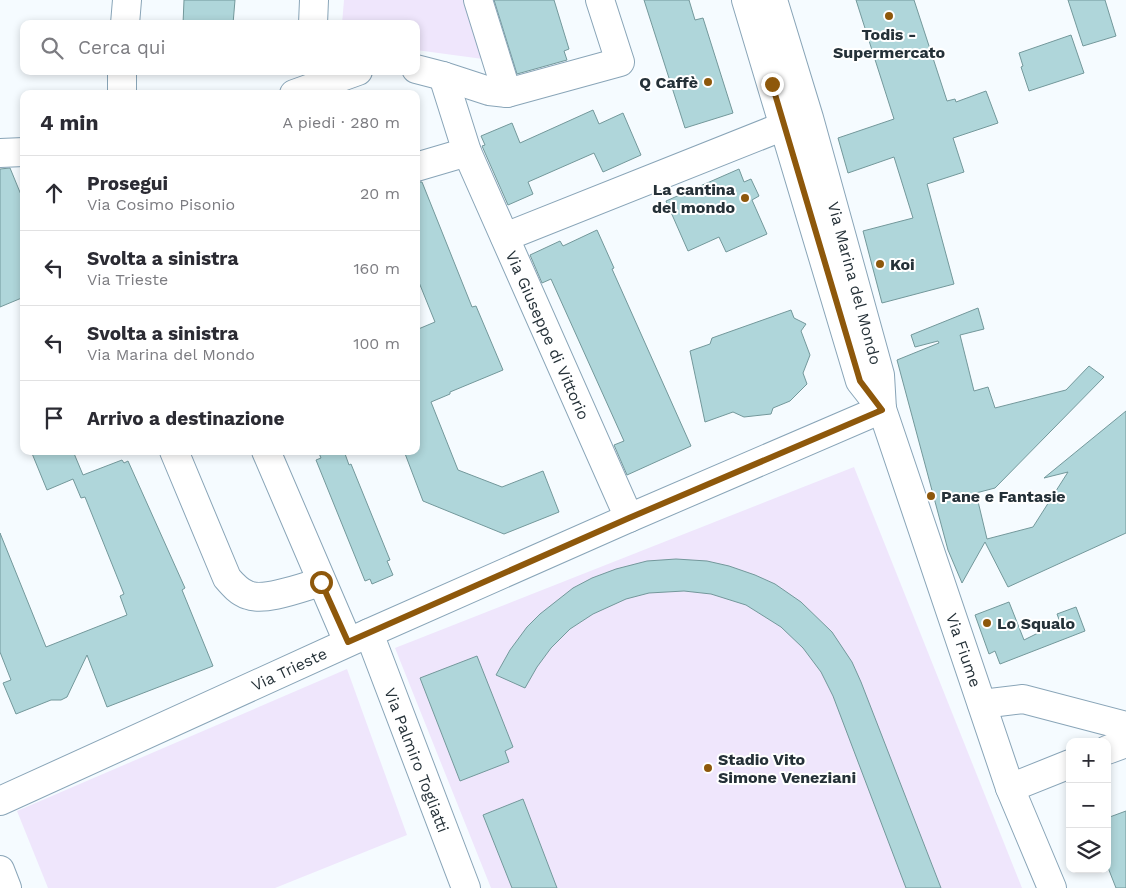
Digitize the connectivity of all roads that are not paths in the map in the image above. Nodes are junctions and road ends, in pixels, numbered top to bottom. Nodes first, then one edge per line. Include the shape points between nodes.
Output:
1 (126, 0) edge
2 (314, 0) edge
3 (478, 0) edge
4 (600, 0) edge
5 (746, 0) edge
6 (774, 0) edge
7 (125, 20) edge
8 (313, 20) edge
9 (420, 70) edge
10 (122, 75) edge
11 (341, 75) edge
12 (443, 76) junction
13 (304, 84) edge
14 (122, 90) edge
15 (508, 93) junction
16 (797, 122) junction
17 (20, 152) edge
18 (467, 152) junction
19 (0, 153) edge
20 (420, 166) edge
21 (505, 237) junction
22 (882, 410) junction
23 (176, 455) edge
24 (268, 455) edge
25 (629, 518) junction
26 (321, 582) junction
27 (358, 638) junction
28 (982, 704) junction
29 (1126, 726) edge
30 (1126, 743) edge
31 (1111, 749) edge
32 (1066, 766) edge
33 (1010, 788) junction
34 (0, 801) edge
35 (0, 870) edge
36 (7, 888) edge
37 (466, 888) edge
38 (1052, 888) edge

1 - 7 street
2 - 8 street
3 - 15 street
4 - 15 street via 620,62
5 - 16 street, Via Marina del Mondo
6 - 16 street, Via Marina del Mondo
9 - 12 street
10 - 14 street
11 - 13 street
12 - 15 street via 489,91
12 - 18 street, Via Giuseppe di Vittorio
16 - 21 street
16 - 22 street, Via Marina del Mondo via 880,375
17 - 19 street
18 - 20 street
18 - 21 street, Via Giuseppe di Vittorio
21 - 25 street, Via Giuseppe di Vittorio
22 - 25 street, Via Trieste
22 - 28 street, Via Fiume
23 - 26 street via 226,578 237,589 262,598
24 - 26 street, Via Palmiro Togliatti
25 - 27 street, Via Trieste
26 - 27 street, Via Palmiro Togliatti
27 - 34 street, Via Trieste
27 - 37 street, Via Palmiro Togliatti
28 - 29 street via 1023,699
28 - 33 street, Via Fiume
30 - 31 street
32 - 33 street
33 - 38 street, Via Fiume
35 - 36 street

